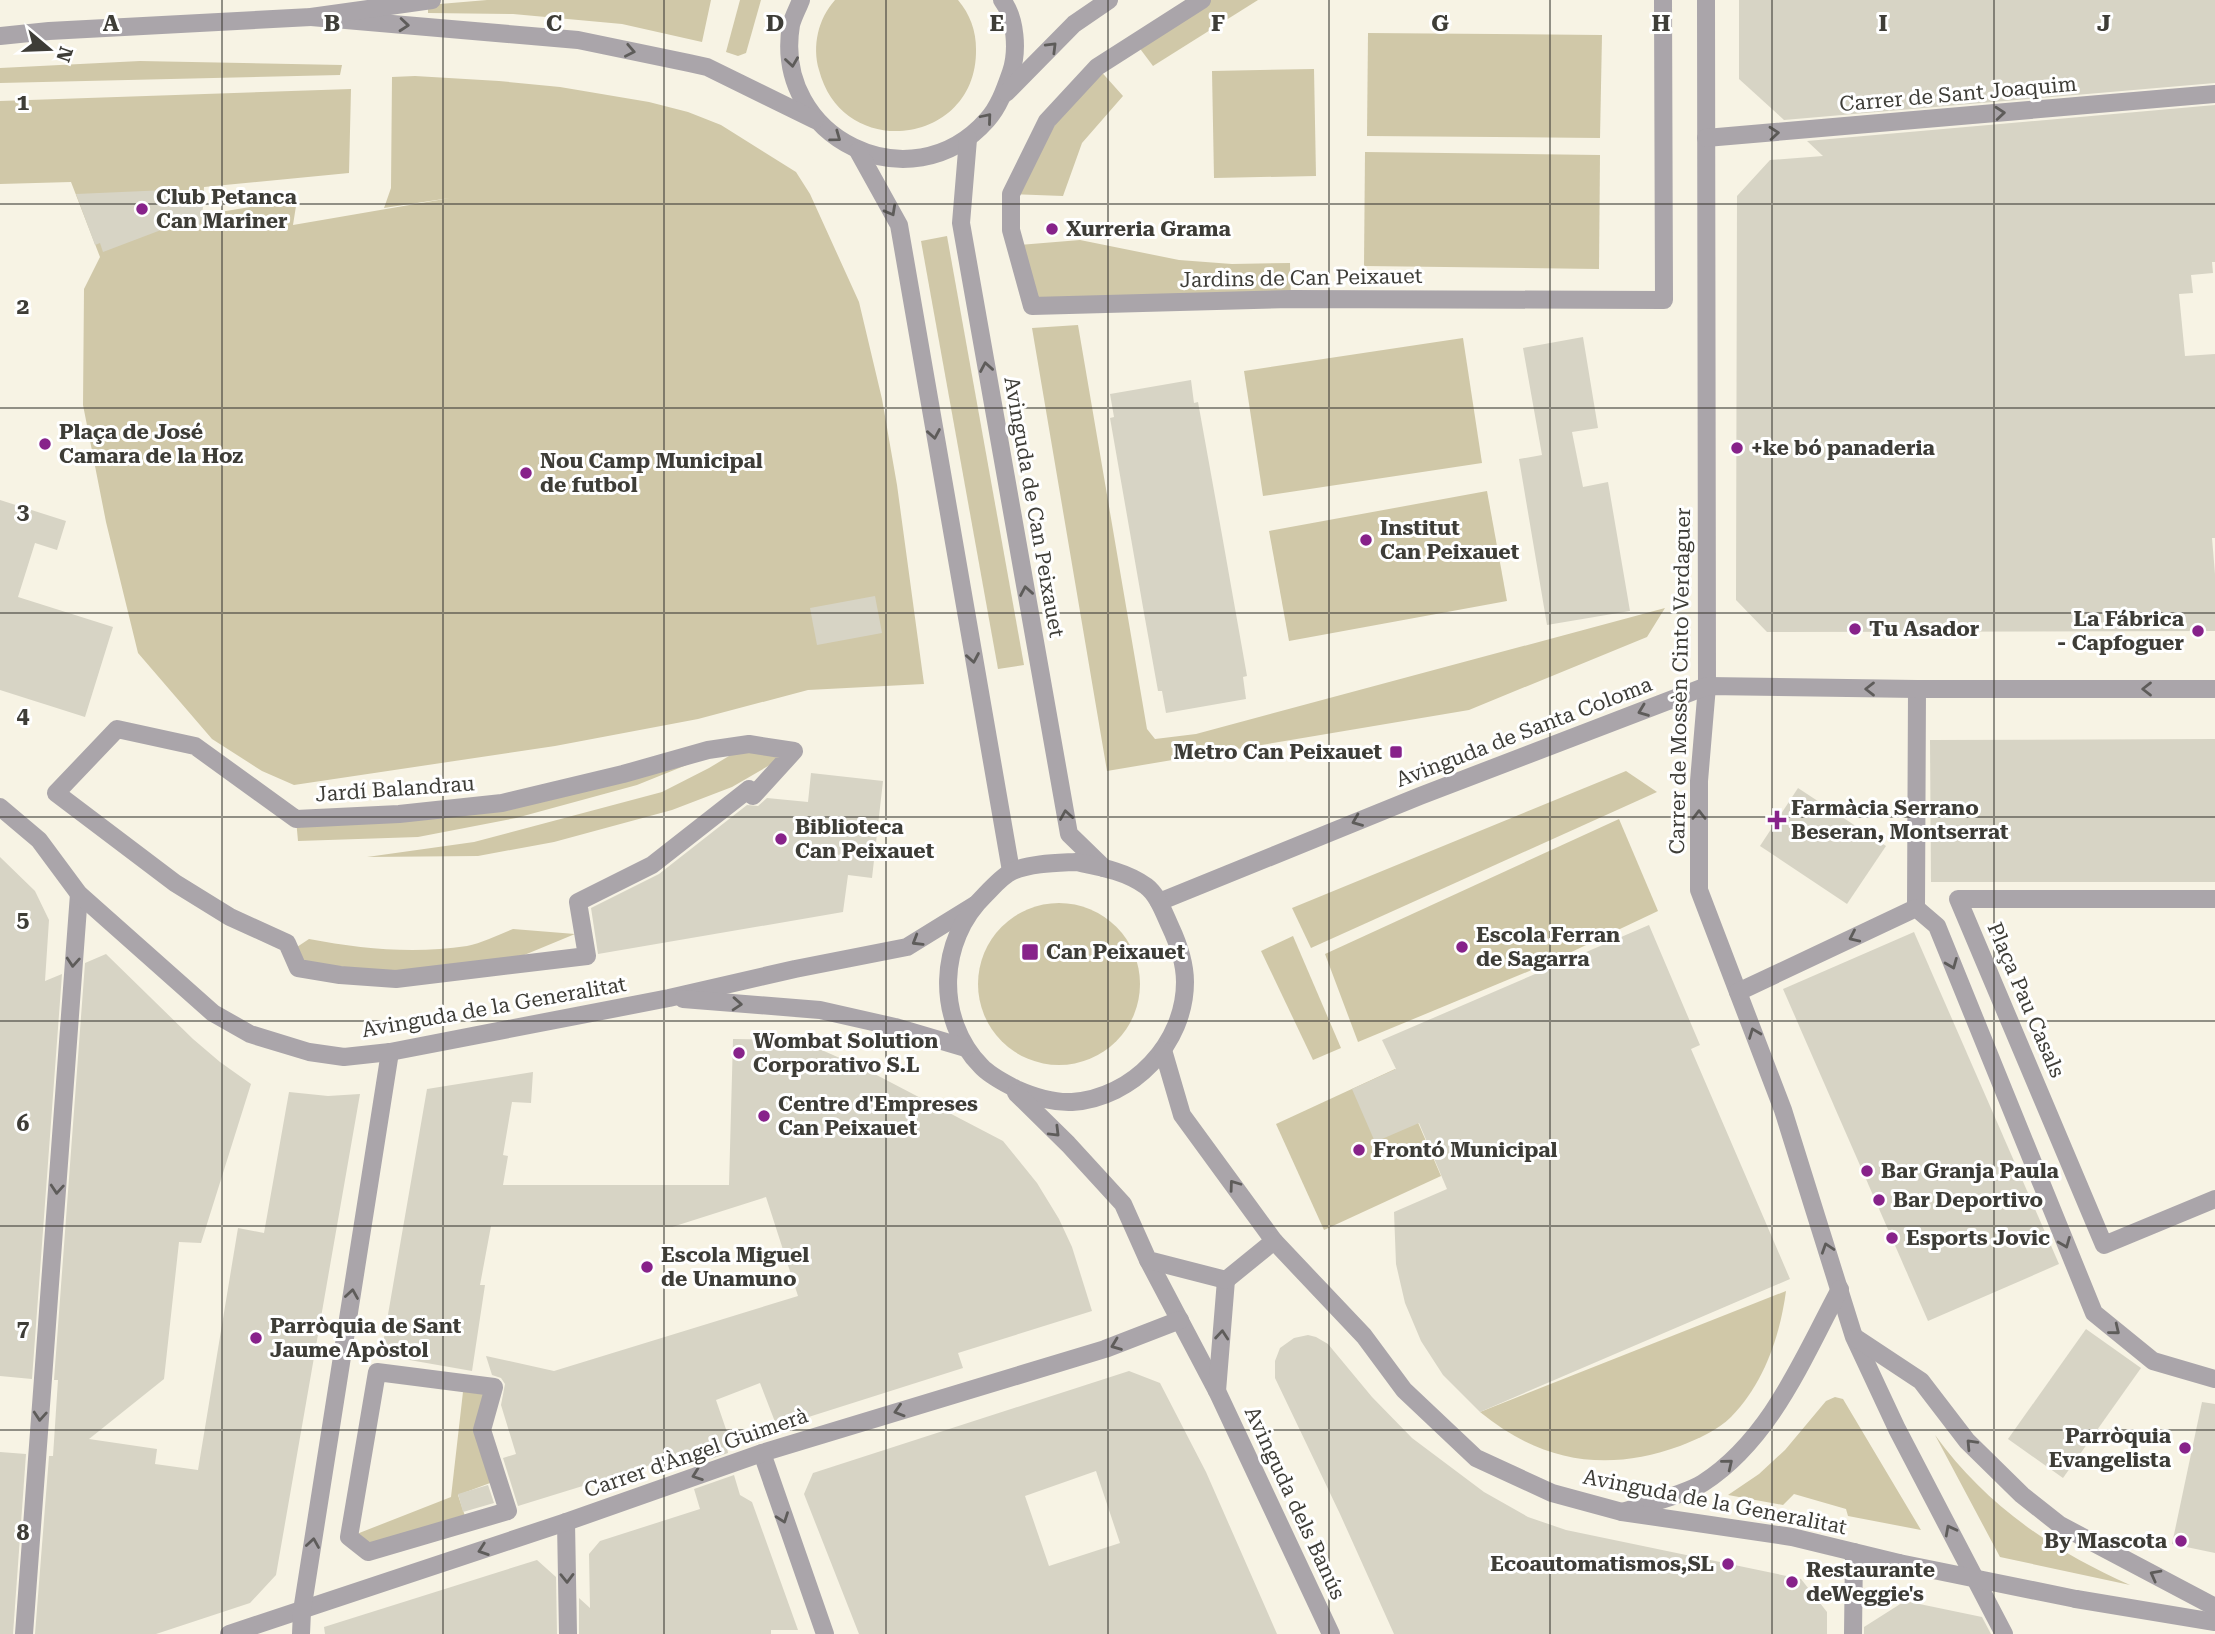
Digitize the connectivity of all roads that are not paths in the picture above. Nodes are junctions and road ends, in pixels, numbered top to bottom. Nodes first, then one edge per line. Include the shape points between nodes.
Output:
1 (432, 0) edge
2 (801, 0) edge
3 (1002, 0) edge
4 (1109, 0) edge
5 (1202, 0) edge
6 (1663, 0) edge
7 (1706, 0) edge
8 (311, 17) junction
9 (0, 36) edge
10 (2215, 94) edge
11 (1003, 96) junction
12 (816, 120) junction
13 (1706, 138) junction
14 (968, 139) junction
15 (858, 151) junction
16 (1707, 686) junction
17 (1917, 689) junction
18 (2215, 689) edge
19 (0, 807) edge
20 (1104, 868) junction
21 (1012, 871) junction
22 (79, 894) junction
23 (2215, 899) edge
24 (1159, 902) junction
25 (975, 905) junction
26 (1916, 908) junction
27 (587, 956) joint
28 (1738, 992) junction
29 (669, 998) junction
30 (966, 1048) junction
31 (1163, 1051) junction
32 (390, 1052) junction
33 (1006, 1084) junction
34 (2215, 1199) edge
35 (1274, 1241) junction
36 (1149, 1259) junction
37 (1227, 1280) junction
38 (1840, 1289) junction
39 (1180, 1320) junction
40 (1854, 1336) junction
41 (377, 1372) joint
42 (2215, 1379) edge
43 (1217, 1391) junction
44 (762, 1453) junction
45 (1622, 1512) junction
46 (566, 1522) junction
47 (1854, 1552) junction
48 (2215, 1607) edge
49 (302, 1611) junction
50 (2215, 1622) edge
51 (23, 1634) edge
52 (229, 1634) edge
53 (301, 1634) edge
54 (568, 1634) edge
55 (825, 1634) edge
56 (1331, 1634) edge
57 (1853, 1634) edge
58 (2004, 1634) edge

1 - 8 street
2 -> 12 street via 792,24 790,58 798,91
3 - 11 street via 1014,36 1013,67
11 -> 4 street via 1074,24
5 - 6 street, Jardins de Can Peixauet via 1097,67 1047,121 1011,194 1012,230 1032,306 1291,299 1664,300
7 - 13 street, Carrer de Mossèn Cinto Verdaguer
8 - 9 street
8 -> 12 street via 578,40 707,66
13 -> 10 street, Carrer de Sant Joaquim
14 -> 11 street
12 -> 15 street
13 - 16 street, Carrer de Mossèn Cinto Verdaguer
14 - 15 street via 933,155 908,159
20 -> 14 street, Avinguda de Can Peixauet via 1069,834 961,223
15 -> 21 street via 899,225
17 -> 16 street, Avinguda de Santa Coloma
16 -> 24 street, Avinguda de Santa Coloma
28 -> 16 street, Carrer de Mossèn Cinto Verdaguer via 1699,890 1699,781
18 -> 17 street, Avinguda de Santa Coloma
17 - 26 street
19 - 22 street, Avinguda de la Generalitat via 39,840
20 - 21 street via 1076,862
20 - 24 street via 1147,887
21 - 25 street
22 - 32 street, Avinguda de la Generalitat via 213,1013 250,1034 344,1057
22 -> 51 street
23 - 34 street, Plaça Pau Casals via 1958,899 2104,1245
24 - 31 street via 1180,946 1185,982 1180,1018
25 -> 29 street, Avinguda de la Generalitat via 907,947
25 - 30 street via 955,938 946,975 950,1013
26 -> 28 street
26 -> 42 street via 1937,926 2094,1313 2153,1361
27 - 27 street, Jardí Balandrau via 396,979 298,968 287,943 230,917 175,883 56,793 117,729 195,746 296,819 502,803 708,750 749,744 794,751 753,796 749,789 652,865 578,902
38 -> 28 street, Carrer de Mossèn Cinto Verdaguer via 1783,1110
29 -> 30 street, Avinguda de la Generalitat via 820,1010
29 - 32 street, Avinguda de la Generalitat
30 - 33 street via 982,1068
31 - 33 street via 1139,1077 1107,1094 1072,1102 1037,1098
35 -> 31 street, Avinguda de la Generalitat via 1182,1115
49 -> 32 street
33 -> 36 street, Avinguda dels Banús via 1123,1205
35 - 37 street
35 - 45 street, Avinguda de la Generalitat via 1364,1336 1404,1390 1476,1458 1552,1493
36 - 37 street
36 - 39 street, Avinguda dels Banús
43 -> 37 street
38 - 40 street, Carrer de Mossèn Cinto Verdaguer
45 -> 38 street via 1700,1485 1735,1459 1757,1434 1797,1370
39 - 43 street, Avinguda dels Banús
39 -> 44 street, Carrer d'Àngel Guimerà via 1105,1349
48 -> 40 street via 2060,1525 1967,1441 1921,1381
58 -> 40 street, Carrer de Mossèn Cinto Verdaguer
41 - 41 street via 494,1387 482,1430 508,1511 368,1552 349,1536
43 - 56 street, Avinguda dels Banús
44 -> 46 street, Carrer d'Àngel Guimerà
44 -> 55 street
45 - 47 street, Avinguda de la Generalitat via 1792,1537
46 -> 49 street, Carrer d'Àngel Guimerà
46 -> 54 street
47 - 50 street, Avinguda de la Generalitat, bridge via 2077,1599
47 - 57 street
49 - 52 street, Carrer d'Àngel Guimerà
49 - 53 street

